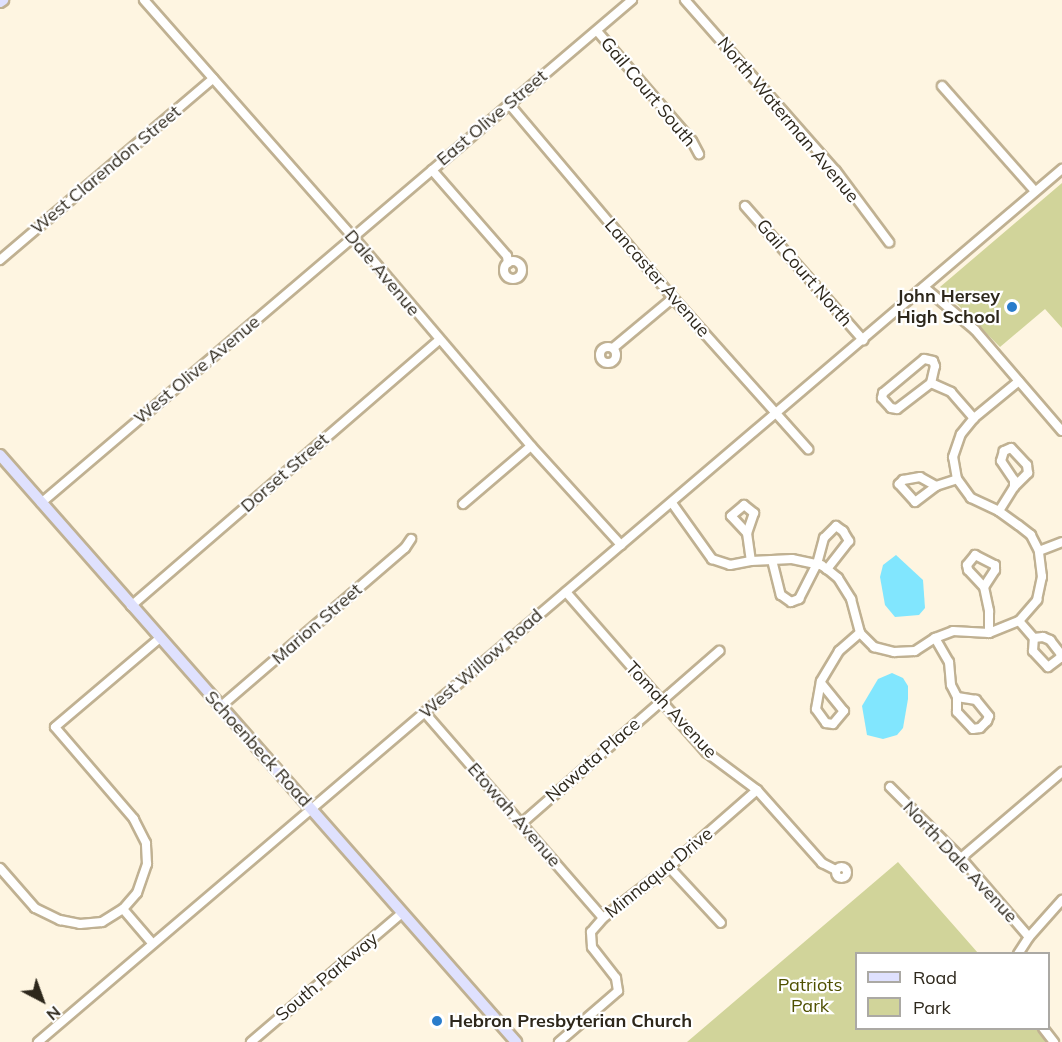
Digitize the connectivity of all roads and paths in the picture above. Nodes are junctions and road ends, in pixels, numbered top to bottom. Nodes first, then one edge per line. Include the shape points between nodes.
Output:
1 (144, 0) edge
2 (632, 0) edge
3 (685, 0) edge
4 (597, 31) junction
5 (213, 79) junction
6 (942, 86) dead end
7 (509, 104) junction
8 (699, 154) dead end
9 (1062, 168) edge
10 (432, 170) junction
11 (1035, 191) junction
12 (745, 206) dead end
13 (354, 238) junction
14 (889, 242) dead end
15 (0, 260) edge
16 (508, 263) dead end
17 (924, 287) junction
18 (673, 298) junction
19 (439, 340) junction
20 (863, 340) junction
21 (613, 348) dead end
22 (1019, 381) junction
23 (931, 383) junction
24 (776, 413) junction
25 (974, 418) junction
26 (1062, 431) edge
27 (531, 446) junction
28 (808, 449) dead end
29 (0, 455) edge
30 (957, 479) junction
31 (936, 486) dead end
32 (1014, 487) dead end
33 (41, 503) junction
34 (672, 503) junction
35 (463, 504) dead end
36 (999, 511) junction
37 (747, 533) dead end
38 (411, 539) dead end
39 (1062, 542) edge
40 (621, 545) junction
41 (1040, 551) junction
42 (772, 560) junction
43 (751, 561) junction
44 (817, 564) junction
45 (827, 569) junction
46 (984, 587) dead end
47 (566, 592) junction
48 (131, 606) junction
49 (1018, 621) junction
50 (860, 633) junction
51 (988, 633) junction
52 (160, 638) junction
53 (935, 638) junction
54 (1034, 638) dead end
55 (719, 651) dead end
56 (821, 682) junction
57 (957, 697) dead end
58 (661, 701) junction
59 (220, 707) junction
60 (424, 713) junction
61 (1062, 772) edge
62 (890, 788) dead end
63 (757, 790) junction
64 (311, 809) junction
65 (522, 823) junction
66 (961, 858) junction
67 (669, 867) junction
68 (0, 868) edge
69 (836, 870) dead end
70 (1062, 900) edge
71 (123, 909) junction
72 (402, 913) junction
73 (603, 918) junction
74 (721, 923) dead end
75 (1029, 937) junction
76 (152, 943) junction
77 (1019, 952) edge
78 (1044, 1030) edge
79 (38, 1042) edge
80 (251, 1042) edge
81 (516, 1042) edge
82 (558, 1042) edge
83 (1054, 1042) edge

1 - 5 street, Dale Avenue
2 - 4 street, East Olive Street
3 - 14 street, North Waterman Avenue via 836,171
4 - 7 street, East Olive Street
4 - 8 street, Gail Court South
5 - 13 street, Dale Avenue
5 - 15 street, West Clarendon Street
6 - 11 street
7 - 10 street, East Olive Street
7 - 18 street, Lancaster Avenue
9 - 11 street, West Willow Road
10 - 13 street, East Olive Street
10 - 16 street via 507,256
11 - 17 street, West Willow Road
12 - 20 street, Gail Court North
13 - 19 street, Dale Avenue
13 - 33 street, West Olive Avenue
17 - 20 street, West Willow Road
17 - 22 street via 975,330
18 - 21 street
18 - 24 street, Lancaster Avenue
19 - 27 street, Dale Avenue
19 - 48 street, Dorset Street
20 - 24 street, West Willow Road
22 - 25 street
22 - 26 street
23 - 23 street via 935,366 924,358 882,398 897,409
23 - 25 street via 951,392
24 - 28 street, Lancaster Avenue
24 - 34 street, West Willow Road
25 - 30 street via 961,434 953,457
27 - 35 street
27 - 40 street, Dale Avenue
29 - 33 main road, Schoenbeck Road
30 - 31 street
30 - 36 street via 971,498
32 - 36 street
33 - 48 main road, Schoenbeck Road
34 - 40 street, West Willow Road
34 - 43 street via 712,559 730,565
36 - 41 street via 1031,535
37 - 43 street
38 - 59 street, Marion Street
39 - 41 street
40 - 47 street, West Willow Road
41 - 49 street via 1042,577 1037,600
42 - 43 street
42 - 44 street
42 - 44 street via 781,595 791,602 803,595
44 - 45 street
44 - 45 street via 827,533 836,526 840,528 849,541
45 - 50 street via 851,599
46 - 51 street
47 - 58 street, Tomah Avenue
47 - 60 street, West Willow Road
48 - 52 main road, Schoenbeck Road
49 - 51 street
49 - 54 street
50 - 53 street via 874,647 894,652 915,651
50 - 56 street via 839,651
51 - 53 street via 953,631
52 - 59 main road, Schoenbeck Road
52 - 71 street via 55,727 134,819 146,843 147,864 141,883
53 - 57 street via 949,662 951,685
55 - 58 street, Nawata Place
56 - 56 street via 816,709 826,723 833,724 844,711
58 - 63 street, Tomah Avenue via 706,753
58 - 65 street, Nawata Place
59 - 64 main road, Schoenbeck Road
60 - 64 street, West Willow Road
60 - 65 street, Etowah Avenue
61 - 66 street
62 - 66 street, North Dale Avenue
63 - 67 street, Minnaqua Drive
63 - 69 street, Tomah Avenue via 822,863
64 - 72 main road, Schoenbeck Road
64 - 76 street, West Willow Road
65 - 73 street, Etowah Avenue
66 - 75 street, North Dale Avenue
67 - 73 street, Minnaqua Drive
67 - 74 street
68 - 71 street via 35,908 60,920 80,924 102,922
70 - 75 street
71 - 76 street
72 - 80 street, South Parkway
72 - 81 main road, Schoenbeck Road
73 - 82 street, Minnaqua Drive via 591,932 592,947 616,978 618,991
75 - 77 street
76 - 79 street, West Willow Road
78 - 83 street

